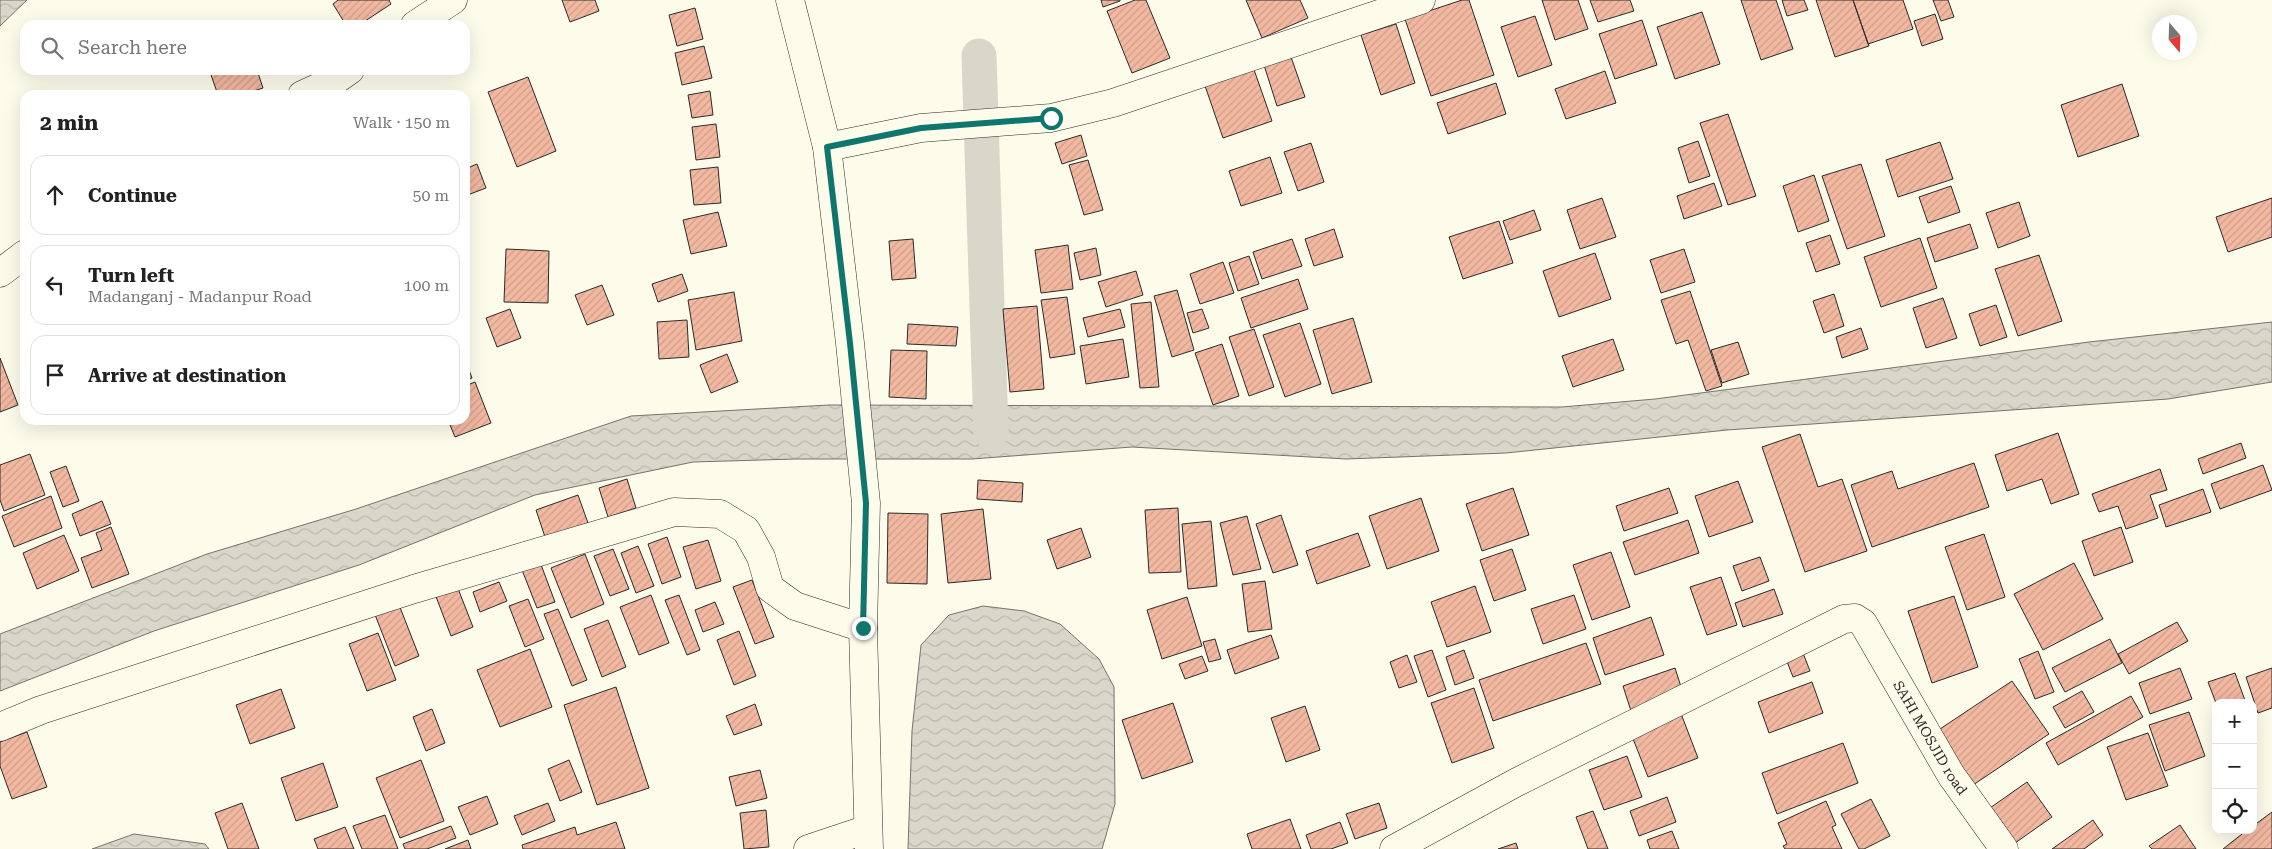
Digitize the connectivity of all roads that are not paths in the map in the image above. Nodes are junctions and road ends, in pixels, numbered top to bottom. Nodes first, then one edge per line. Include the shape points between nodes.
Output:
1 (453, 0) edge
2 (790, 0) edge
3 (1421, 0) edge
4 (423, 20) edge
5 (343, 75) edge
6 (313, 90) edge
7 (827, 147) junction
8 (20, 258) edge
9 (0, 273) edge
10 (863, 628) junction
11 (0, 726) edge
12 (868, 839) edge
13 (808, 849) edge
14 (1394, 849) edge
15 (2004, 849) edge

1 - 4 street
2 - 7 street
3 - 7 street via 1113,103 1051,118 921,128
5 - 6 street
7 - 10 street via 866,503
8 - 9 street
10 - 11 street via 795,606 770,588 761,557 746,530 737,524 720,514 674,512 414,589
10 - 12 street
12 - 13 street
14 - 15 street, SAHI MOSJID road via 1517,782 1844,619 1854,618 1863,623 1951,774

